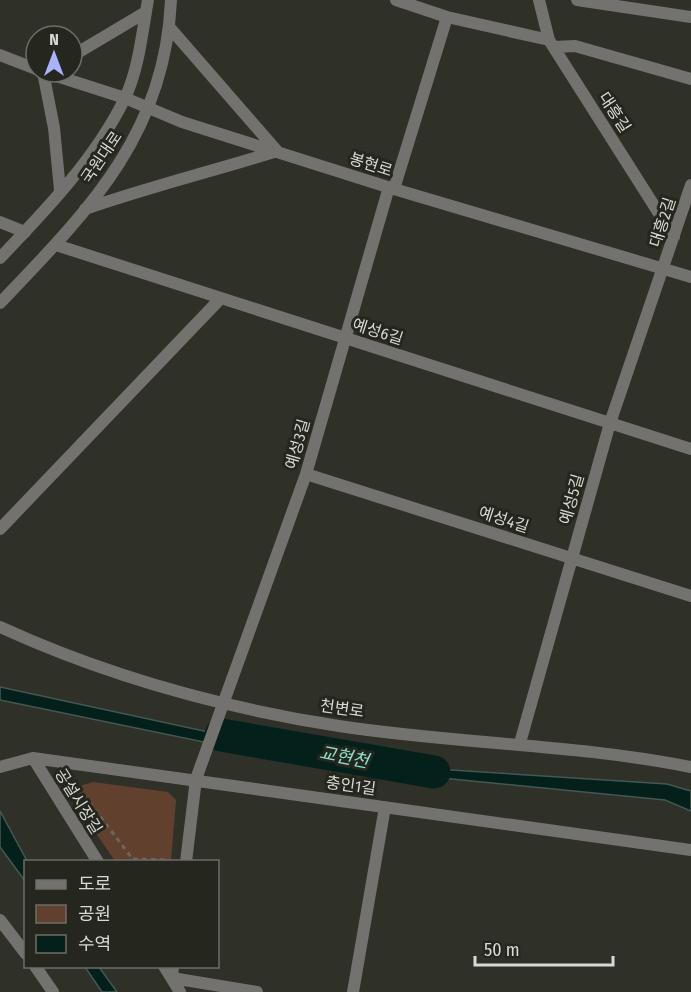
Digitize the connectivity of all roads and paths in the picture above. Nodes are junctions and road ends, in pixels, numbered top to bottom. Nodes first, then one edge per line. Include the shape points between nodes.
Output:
1 (171, 0) edge
2 (396, 0) edge
3 (539, 0) edge
4 (577, 0) edge
5 (147, 6) edge
6 (447, 17) junction
7 (691, 17) edge
8 (170, 28) junction
9 (552, 44) junction
10 (84, 48) edge
11 (0, 55) edge
12 (24, 64) edge
13 (691, 79) edge
14 (46, 84) edge
15 (81, 84) edge
16 (125, 98) junction
17 (149, 110) junction
18 (277, 151) junction
19 (691, 185) edge
20 (391, 188) junction
21 (60, 190) junction
22 (84, 209) junction
23 (0, 222) edge
24 (25, 232) junction
25 (674, 237) junction
26 (56, 245) junction
27 (0, 258) edge
28 (664, 268) junction
29 (691, 277) edge
30 (221, 298) junction
31 (0, 303) edge
32 (344, 338) junction
33 (610, 423) junction
34 (691, 449) edge
35 (306, 474) junction
36 (0, 529) edge
37 (571, 558) junction
38 (691, 596) edge
39 (0, 627) edge
40 (223, 705) junction
41 (520, 743) junction
42 (33, 758) junction
43 (4, 766) edge
44 (691, 767) edge
45 (195, 779) junction
46 (73, 782) dead end
47 (385, 807) junction
48 (691, 850) edge
49 (97, 860) edge
50 (134, 860) edge
51 (181, 860) edge
52 (0, 920) edge
53 (24, 951) edge
54 (36, 968) edge
55 (173, 972) edge
56 (53, 992) edge
57 (180, 992) edge
58 (257, 992) edge
59 (353, 992) edge

1 - 8 street, 국원대로
2 - 6 street
3 - 9 street, 대흥길
4 - 7 street
5 - 10 street
5 - 16 street, 국원대로 via 137,63
6 - 9 street
6 - 20 street, 예성3길
8 - 17 street, 국원대로
8 - 18 street
9 - 13 street via 575,46
9 - 25 street, 대흥길
11 - 12 street
14 - 21 street
15 - 16 street, 봉현로
16 - 17 street, 봉현로
16 - 21 street, 국원대로 via 98,142
17 - 18 street, 봉현로
17 - 22 street, 국원대로 via 125,156
18 - 20 street, 봉현로
18 - 22 street
19 - 25 street, 대흥2길
20 - 28 street, 봉현로
20 - 32 street, 예성3길
21 - 24 street, 국원대로
22 - 26 street, 국원대로
23 - 24 street
24 - 27 street, 국원대로
25 - 28 street, 대흥2길
26 - 30 street, 예성6길
26 - 31 street, 국원대로
28 - 29 street, 봉현로
28 - 33 street, 예성5길
30 - 32 street, 예성6길
30 - 36 street
32 - 33 street, 예성6길
32 - 35 street, 예성3길
33 - 34 street, 예성6길
33 - 37 street, 예성5길
35 - 37 street, 예성4길
35 - 40 street, 예성3길
37 - 38 street, 예성4길
37 - 41 street, 예성5길
39 - 40 street, 천변로 via 127,676
40 - 41 street, 천변로 via 341,726
40 - 45 street, 예성3길
41 - 44 street, 천변로
42 - 43 street, 충인1길
42 - 45 street, 충인1길
42 - 49 street, 공설시장길
45 - 47 street, 충인1길
45 - 51 street, 예성3길
46 - 50 path
47 - 48 street, 충인1길
47 - 59 street
52 - 53 street
54 - 56 street
55 - 57 street
55 - 58 street

